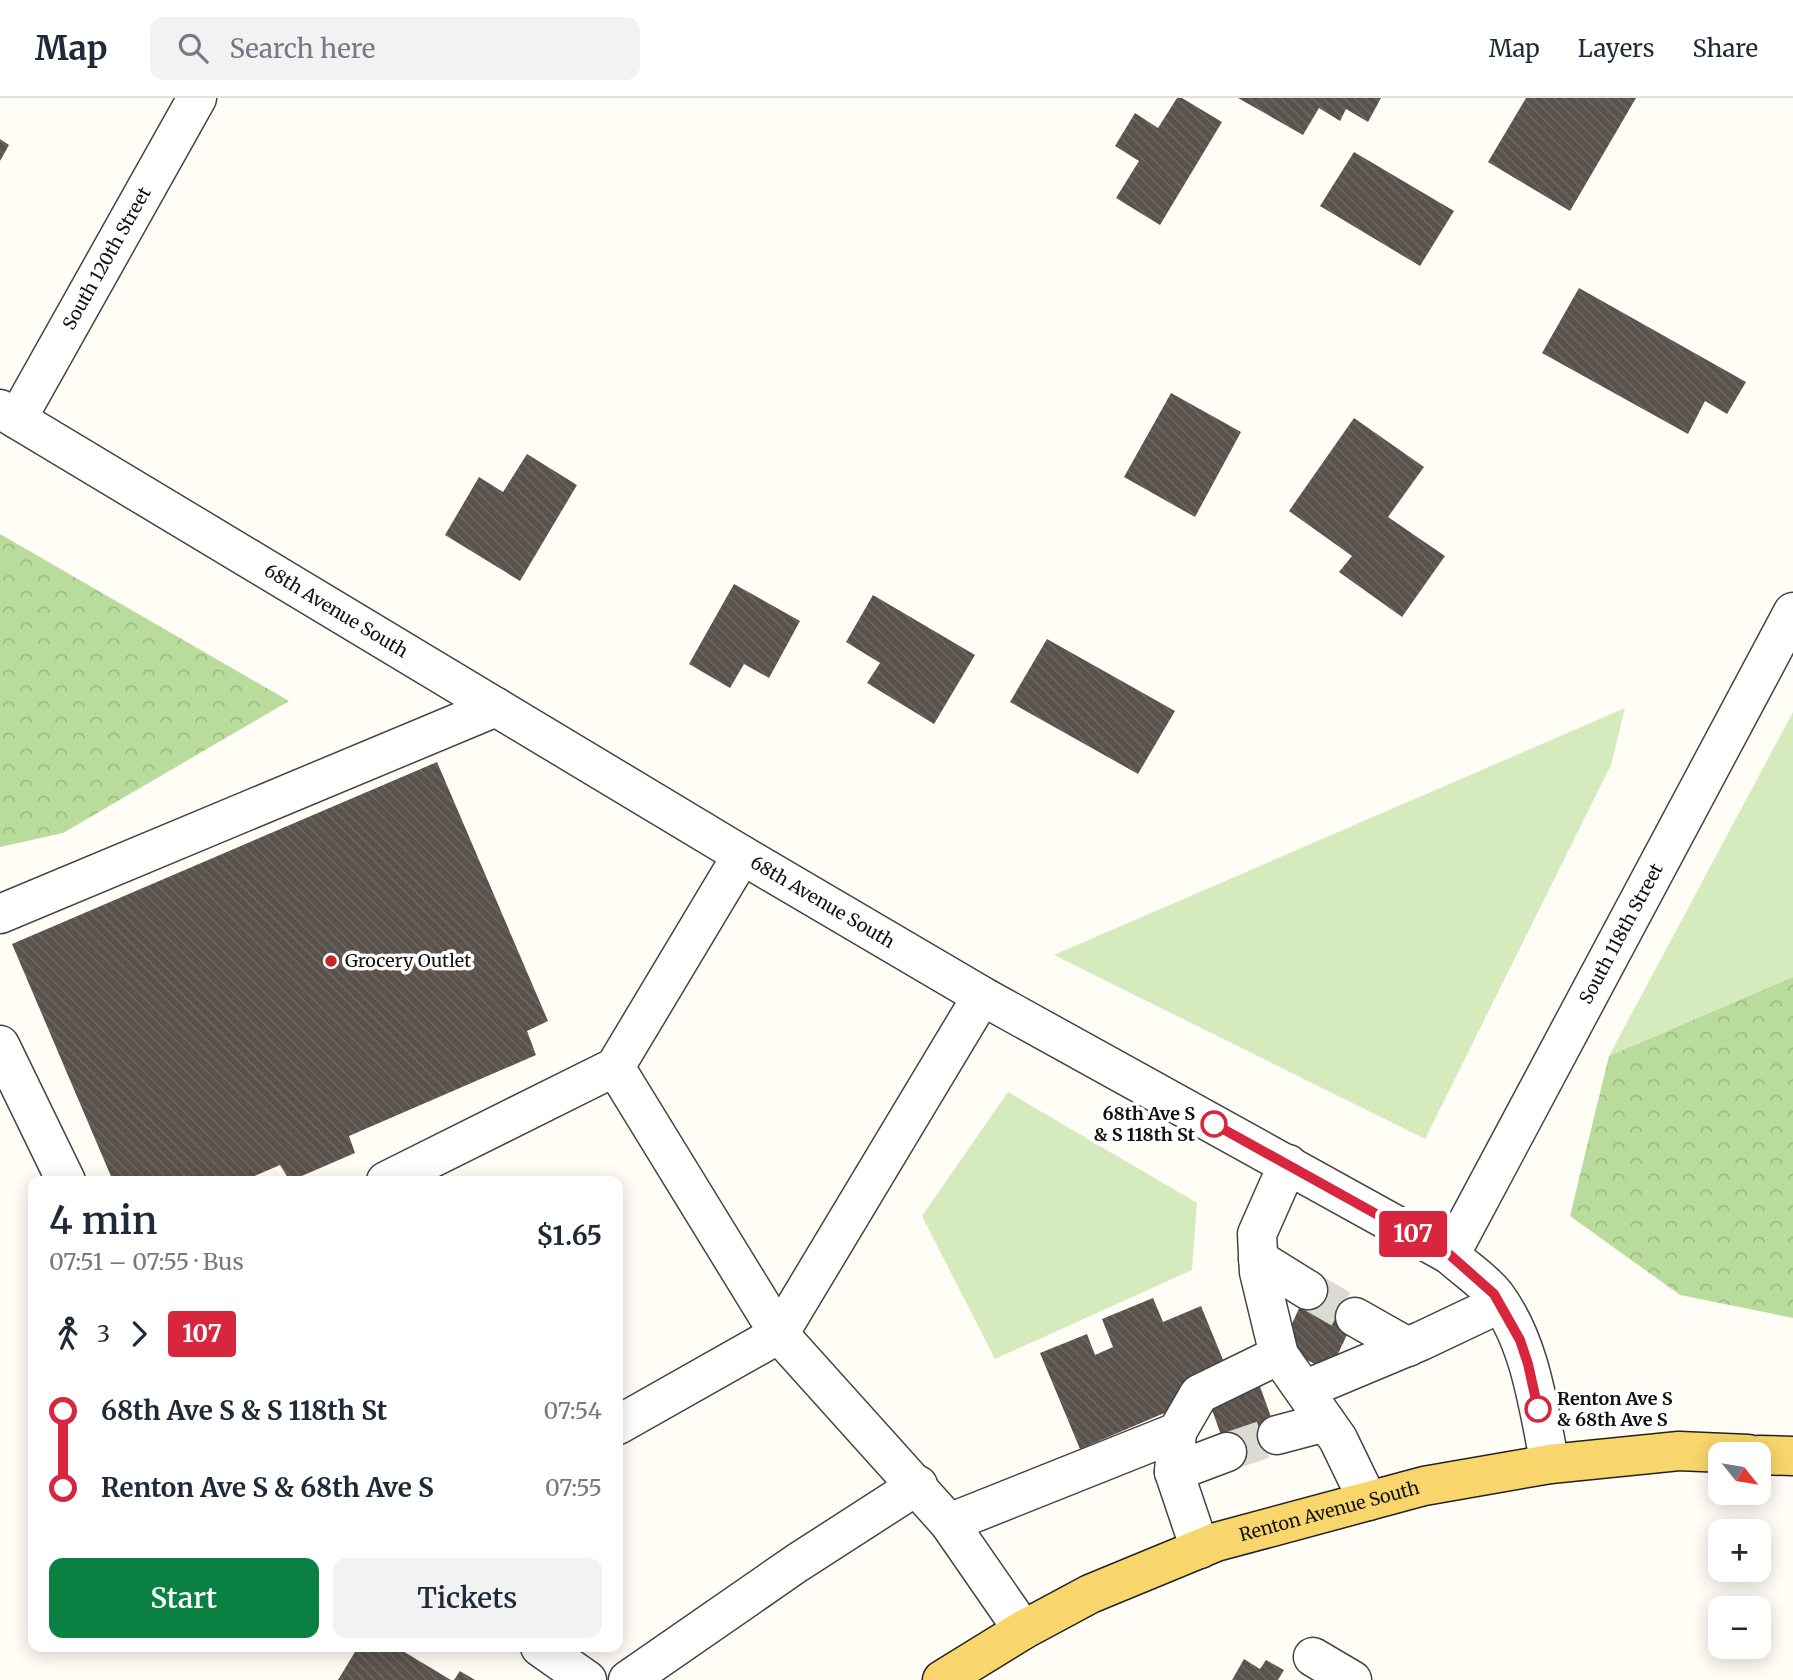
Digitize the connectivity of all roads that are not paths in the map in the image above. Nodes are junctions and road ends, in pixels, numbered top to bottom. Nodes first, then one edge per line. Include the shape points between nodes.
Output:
1 (197, 98) edge
2 (8, 414) edge
3 (1793, 612) edge
4 (496, 707) junction
5 (742, 855) junction
6 (0, 914) edge
7 (982, 996) junction
8 (0, 1045) edge
9 (615, 1067) junction
10 (1288, 1164) junction
11 (64, 1176) edge
12 (396, 1176) edge
13 (1450, 1255) junction
14 (1258, 1259) junction
15 (1308, 1290) tunnel mouth
16 (1500, 1304) junction
17 (1355, 1317) tunnel mouth
18 (779, 1334) junction
19 (1408, 1347) junction
20 (1279, 1355) junction
21 (1304, 1390) junction
22 (623, 1422) edge
23 (1326, 1422) junction
24 (1177, 1432) junction
25 (1277, 1435) tunnel mouth
26 (1227, 1452) tunnel mouth
27 (1708, 1452) edge
28 (1771, 1455) edge
29 (1793, 1456) edge
30 (1550, 1464) junction
31 (1174, 1472) junction
32 (918, 1485) junction
33 (1368, 1501) junction
34 (949, 1522) junction
35 (1200, 1549) junction
36 (1023, 1630) junction
37 (547, 1652) edge
38 (1313, 1657) dead end
39 (587, 1680) edge
40 (628, 1680) edge
41 (942, 1680) edge
42 (1352, 1680) edge

1 - 2 street, South 120th Street
2 - 4 street, 68th Avenue South
3 - 13 street, South 118th Street
4 - 5 street, 68th Avenue South
4 - 6 street
5 - 7 street, 68th Avenue South
5 - 9 street
7 - 10 street, 68th Avenue South
7 - 18 street
8 - 11 street
9 - 12 street
9 - 18 street
10 - 13 street, 68th Avenue South
10 - 14 street via 1257,1234
13 - 16 street, 68th Avenue South
14 - 15 street
14 - 20 street
16 - 19 street
16 - 30 street, 68th Avenue South via 1528,1364
17 - 19 street
18 - 22 street
18 - 32 street
19 - 21 street
20 - 21 street
20 - 24 street via 1199,1394
21 - 23 street
23 - 25 street
23 - 33 street
24 - 31 street
24 - 34 street
26 - 31 street
27 - 30 main road, Renton Avenue South
28 - 29 main road
30 - 33 main road, Renton Avenue South via 1424,1486
31 - 35 street
32 - 34 street
32 - 40 street
33 - 35 main road, Renton Avenue South
34 - 36 street
35 - 36 main road, Renton Avenue South via 1090,1594
36 - 41 main road, Renton Avenue South
37 - 39 street
38 - 42 street

